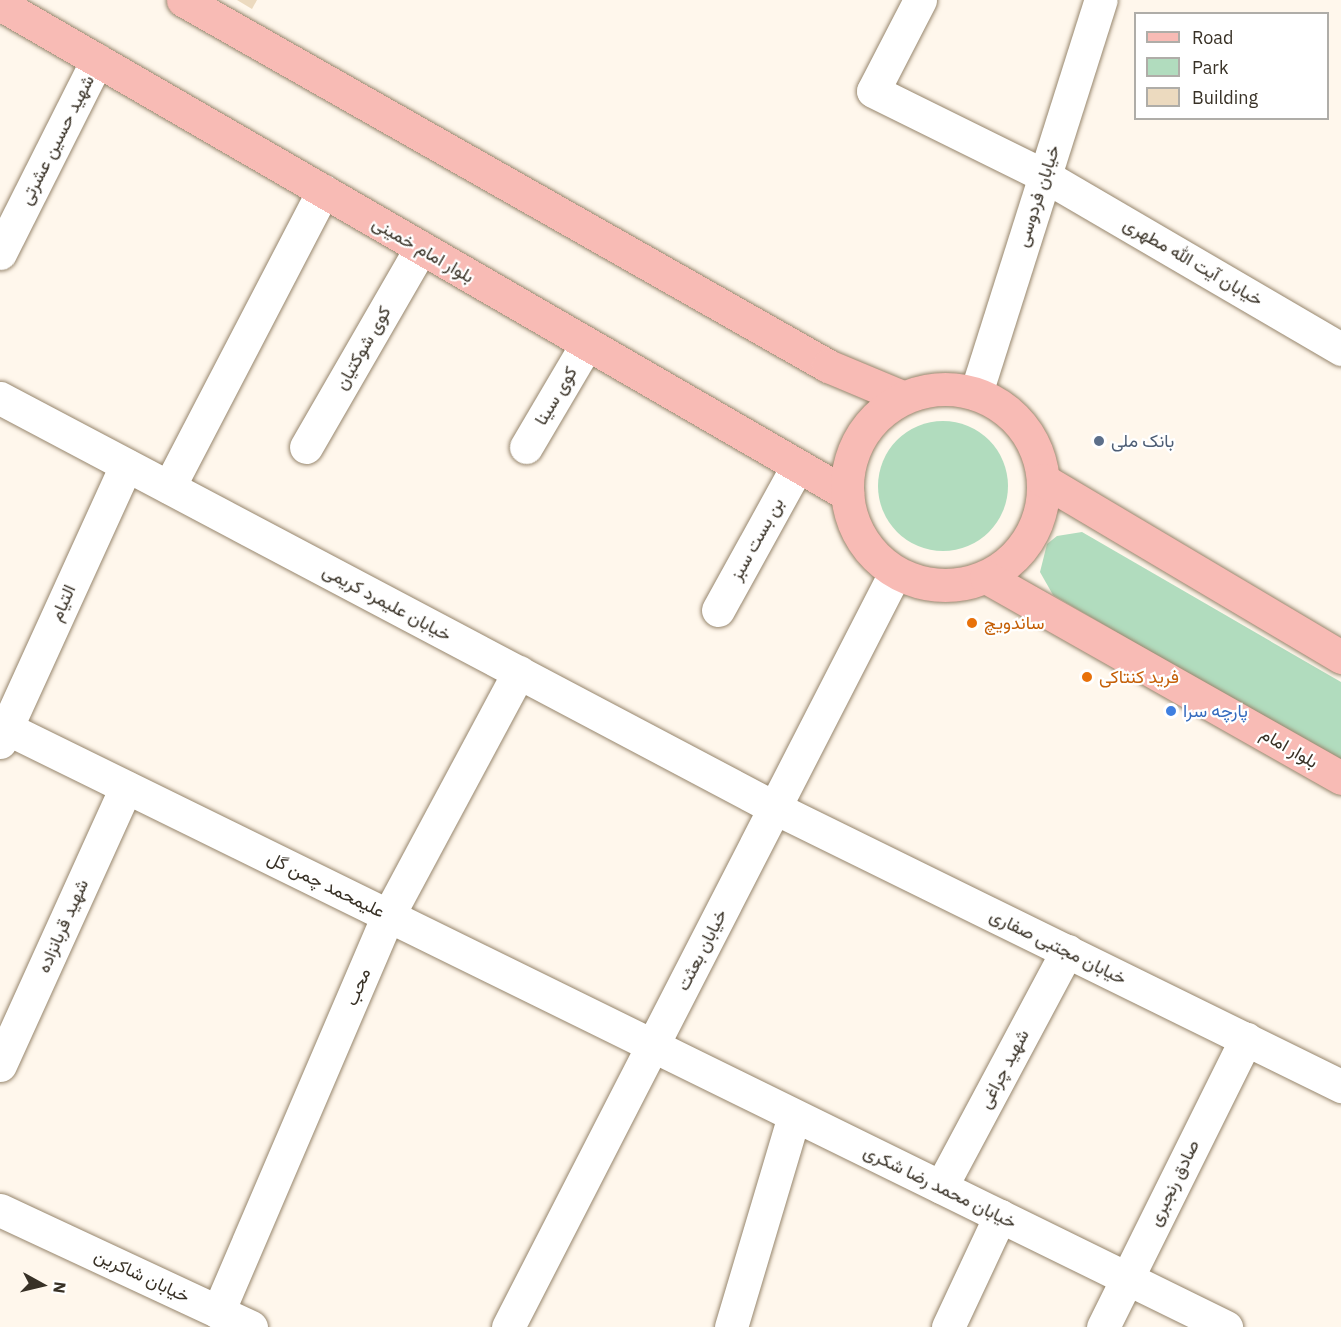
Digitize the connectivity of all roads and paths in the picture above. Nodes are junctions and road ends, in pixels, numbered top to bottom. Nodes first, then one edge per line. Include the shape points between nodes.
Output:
1 (183, 0) edge
2 (920, 0) edge
3 (1101, 0) edge
4 (0, 4) edge
5 (97, 60) junction
6 (1045, 176) junction
7 (323, 191) junction
8 (421, 248) junction
9 (0, 253) edge
10 (586, 345) junction
11 (1341, 349) edge
12 (976, 393) junction
13 (902, 397) junction
14 (0, 398) edge
15 (306, 447) dead end
16 (526, 447) dead end
17 (126, 465) junction
18 (797, 467) junction
19 (1043, 480) junction
20 (169, 487) junction
21 (847, 494) junction
22 (895, 573) junction
23 (986, 577) junction
24 (718, 610) dead end
25 (1341, 657) edge
26 (519, 672) junction
27 (2, 732) edge
28 (1341, 778) edge
29 (126, 787) junction
30 (775, 808) junction
31 (388, 916) junction
32 (1067, 951) junction
33 (1246, 1039) junction
34 (653, 1046) junction
35 (0, 1065) edge
36 (1341, 1086) edge
37 (794, 1116) junction
38 (941, 1187) junction
39 (0, 1210) edge
40 (1000, 1216) junction
41 (1127, 1278) junction
42 (218, 1312) junction
43 (249, 1327) edge
44 (508, 1327) edge
45 (731, 1327) edge
46 (948, 1327) edge
47 (1103, 1327) edge
48 (1226, 1327) edge

1 - 13 main road via 828,366
2 - 6 street, خیابان آیت الله مطهری via 873,91
3 - 6 street, خیابان فردوسی
4 - 5 main road, بلوار امام خمینی
5 - 7 main road, بلوار امام خمینی
5 - 9 street, شهید حسین عشرتی
6 - 11 street, خیابان آیت الله مطهری
6 - 12 street, خیابان فردوسی
7 - 8 main road, بلوار امام خمینی
7 - 20 street
8 - 10 main road, بلوار امام خمینی
8 - 15 street, کوی شوکتیان
10 - 16 street, کوی سینا
10 - 18 main road, بلوار امام خمینی
12 - 13 main road via 931,388
12 - 19 main road via 1008,411 1027,431
13 - 21 main road via 878,414 860,437 849,464
14 - 17 street, خیابان علیمرد کریمی
17 - 20 street, خیابان علیمرد کریمی
17 - 27 street, التیام
18 - 21 main road, بلوار امام خمینی
18 - 24 street, بن بست سبز
19 - 23 main road via 1041,510 1029,537 1011,560
19 - 25 main road
20 - 26 street, خیابان علیمرد کریمی
21 - 22 main road via 854,525 871,552
22 - 23 main road via 925,584 956,585
22 - 30 street, خیابان بعثت
23 - 28 main road, بلوار امام
26 - 30 street, خیابان علیمرد کریمی
26 - 31 street, محب
27 - 29 street, علیمحمد چمن گل
29 - 31 street, علیمحمد چمن گل
29 - 35 street, شهید قربانزاده
30 - 32 street, خیابان مجتبی صفاری
30 - 34 street, خیابان بعثت
31 - 34 street, علیمحمد چمن گل
31 - 42 street, محب
32 - 33 street, خیابان مجتبی صفاری
32 - 38 street, شهید چراغی
33 - 36 street, خیابان مجتبی صفاری
33 - 41 street, صادق رنجبری
34 - 37 street, خیابان محمد رضا شکری
34 - 44 street, خیابان بعثت
37 - 38 street, خیابان محمد رضا شکری
37 - 45 street
38 - 40 street, خیابان محمد رضا شکری
39 - 42 street, خیابان شاکرین
40 - 41 street, خیابان محمد رضا شکری
40 - 46 street
41 - 47 street, صادق رنجبری
41 - 48 street, خیابان محمد رضا شکری
42 - 43 street, خیابان شاکرین

